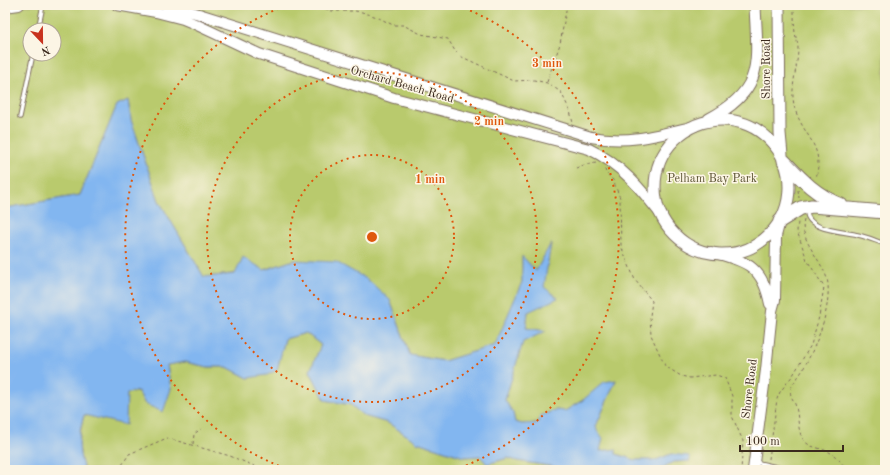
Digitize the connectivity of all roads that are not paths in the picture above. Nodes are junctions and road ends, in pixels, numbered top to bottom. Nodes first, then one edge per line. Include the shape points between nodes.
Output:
1 (19, 5) edge
2 (43, 5) edge
3 (117, 5) edge
4 (166, 5) edge
5 (755, 5) edge
6 (780, 5) edge
7 (5, 7) edge
8 (40, 22) edge
9 (31, 62) edge
10 (20, 117) dead end
11 (698, 124) junction
12 (783, 158) junction
13 (804, 207) junction
14 (854, 209) junction
15 (885, 212) edge
16 (662, 216) junction
17 (780, 220) junction
18 (885, 244) edge
19 (711, 252) junction
20 (772, 312) junction
21 (754, 466) edge
22 (774, 468) edge
23 (789, 470) edge

1 - 7 street
2 - 8 lane
3 - 16 street, Orchard Beach Road via 183,19 259,54 394,98 581,146 614,163
4 - 11 street, Orchard Beach Road via 573,132 600,138 628,140 647,138
5 - 11 main road, Shore Road via 757,55 753,78 733,104
6 - 12 main road, Shore Road via 780,133
9 - 10 lane
11 - 12 main road via 725,120 749,125 769,139
11 - 16 main road via 674,140 658,167 655,192
12 - 14 highway via 812,189
12 - 17 main road via 789,179 789,192
13 - 14 highway
13 - 17 highway
13 - 18 lane via 813,224
14 - 15 highway
16 - 19 main road via 673,232 685,243
17 - 19 main road via 768,235 753,246 735,252
17 - 20 street, Shore Road via 776,236 775,300
19 - 20 street, Shore Road via 740,261 760,275 767,288
20 - 21 street, Shore Road
21 - 22 lane via 768,465
22 - 23 lane

